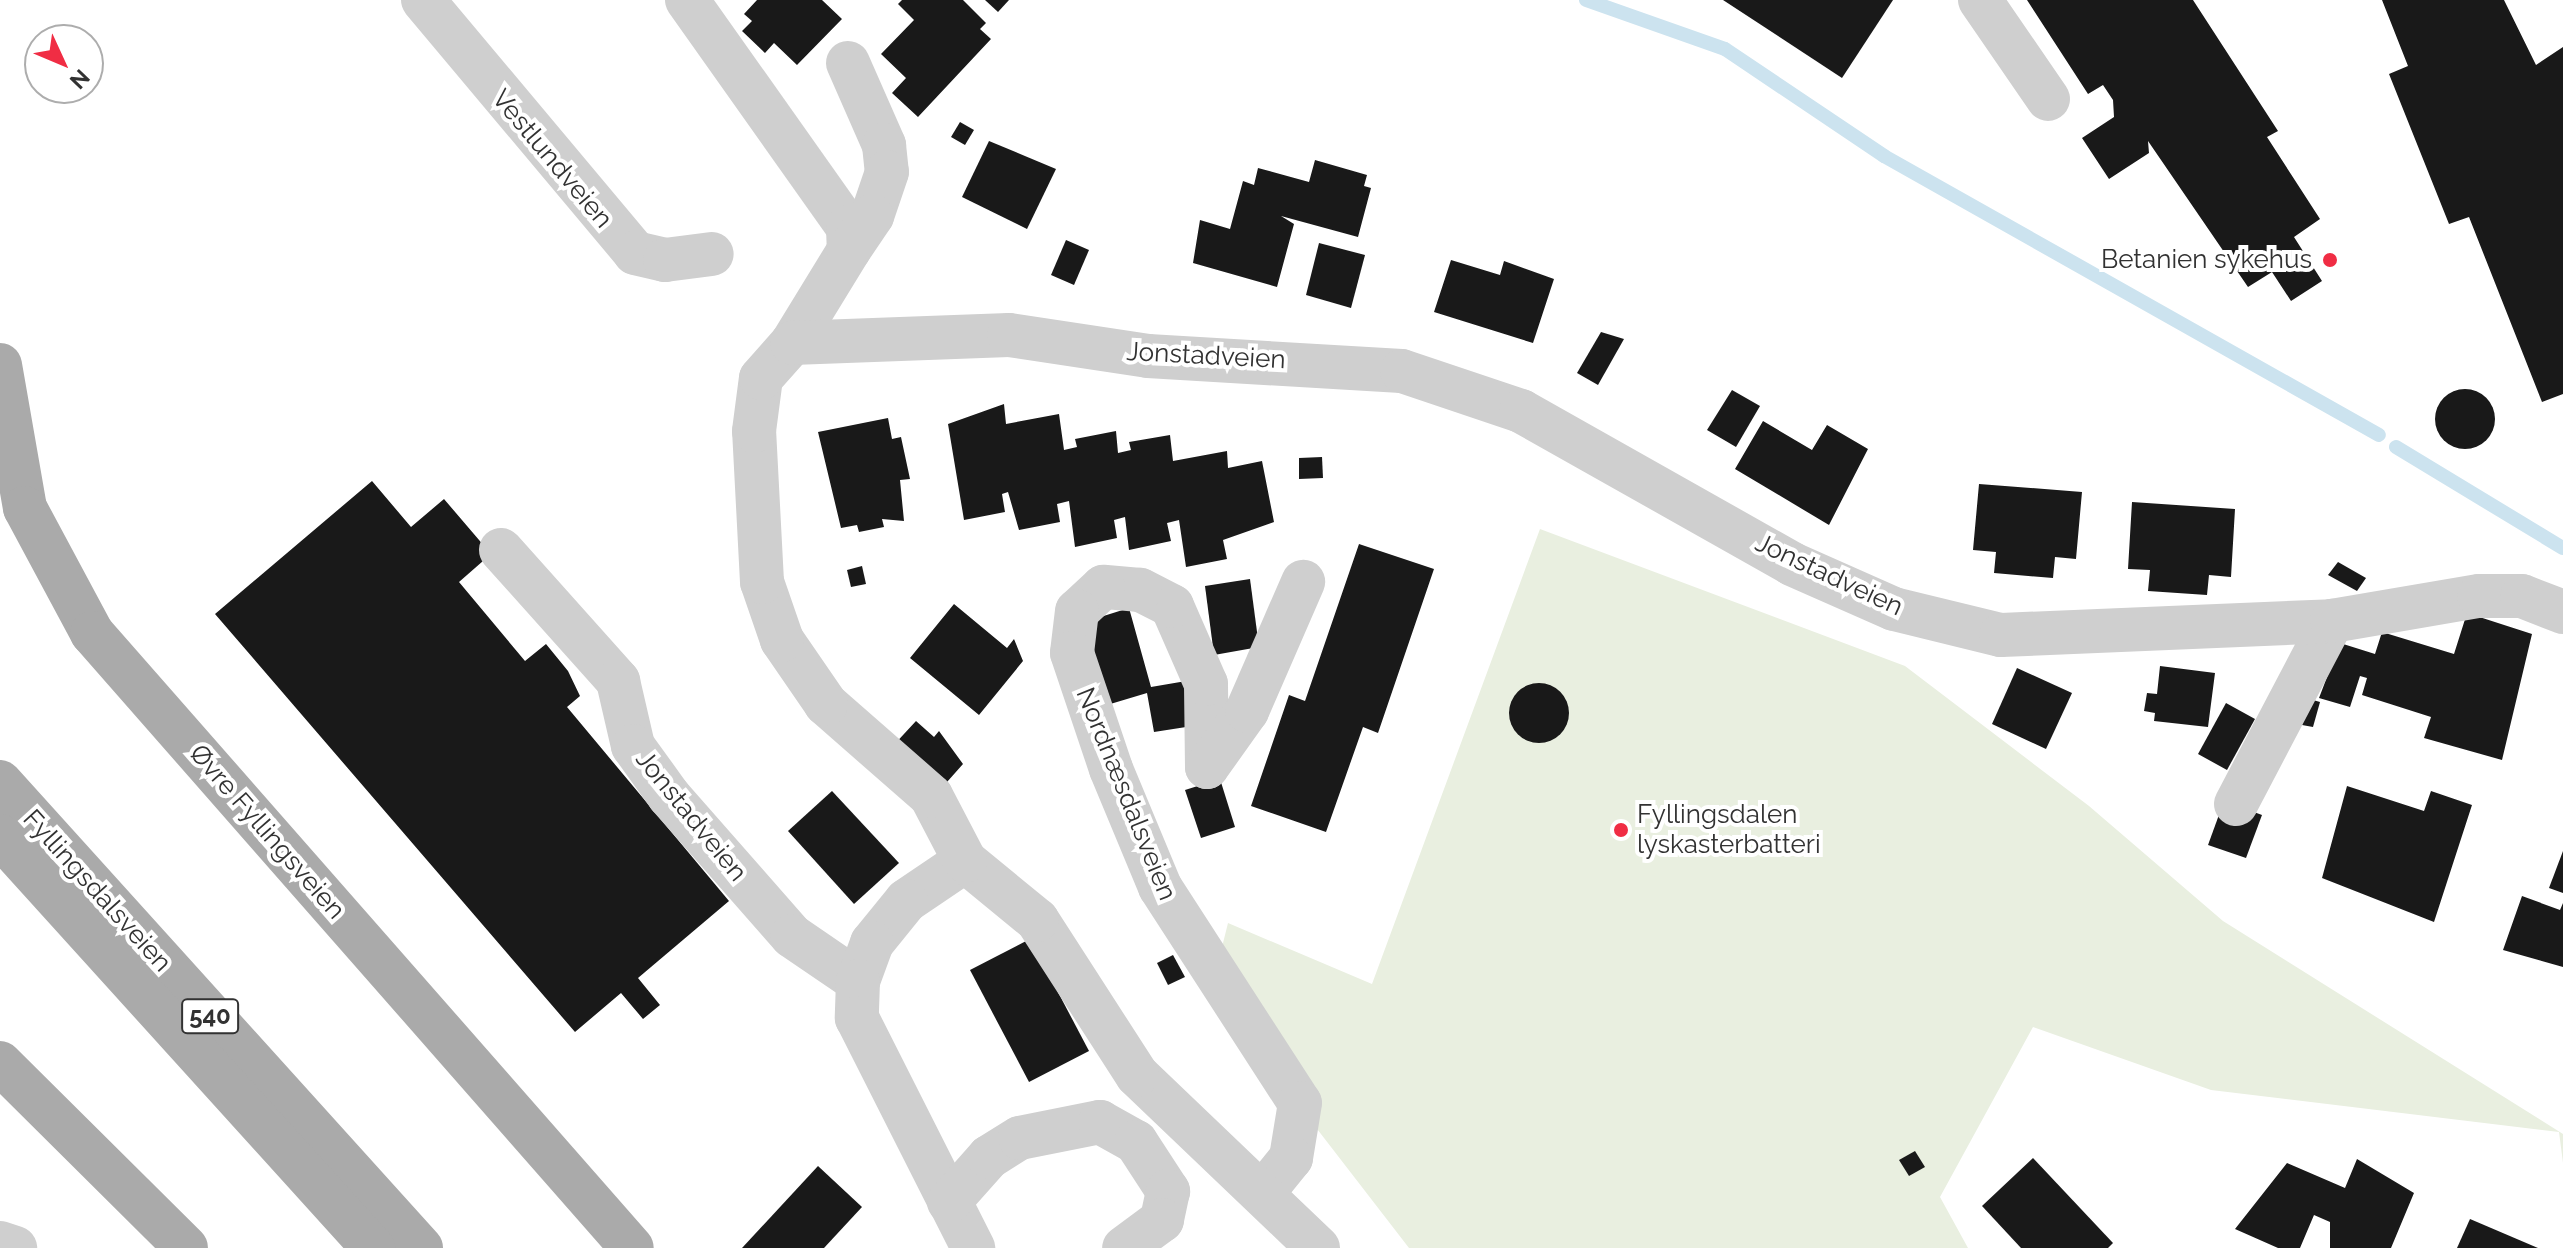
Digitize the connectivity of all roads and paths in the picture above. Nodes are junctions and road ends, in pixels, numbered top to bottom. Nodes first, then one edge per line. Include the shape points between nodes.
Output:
1 (423, 0) edge
2 (687, 0) edge
3 (1980, 0) edge
4 (848, 63) dead end
5 (2048, 99) dead end
6 (849, 250) junction
7 (712, 254) dead end
8 (792, 343) junction
9 (0, 365) edge
10 (501, 550) dead end
11 (1303, 582) dead end
12 (2563, 612) edge
13 (2332, 621) junction
14 (0, 782) edge
15 (2236, 804) dead end
16 (0, 836) edge
17 (965, 861) junction
18 (858, 981) junction
19 (0, 1063) edge
20 (1262, 1194) junction
21 (949, 1202) junction
22 (0, 1243) edge
23 (15, 1248) edge
24 (186, 1248) edge
25 (373, 1248) edge
26 (421, 1248) edge
27 (632, 1248) edge
28 (973, 1248) edge
29 (1124, 1248) edge
30 (1318, 1248) edge

1 - 7 street, Vestlundveien via 635,253 665,260
2 - 6 street via 848,227
3 - 5 street
4 - 6 street via 884,145 887,172
6 - 8 street
8 - 13 street, Jonstadveien via 1009,335 1148,356 1402,371 1521,411 1792,564 1894,609 2001,635 2073,637
8 - 17 street via 761,378 754,431 762,582 771,621 826,704 931,796
9 - 27 main road, Øvre Fyllingsveien via 25,508 92,633
10 - 18 street, Jonstadveien via 618,681 633,746 669,796 792,936
11 - 20 street, Nordnæsdalsveien via 1247,711 1207,767 1206,684 1172,606 1140,590 1103,587 1087,598 1072,628 1072,653 1160,887 1300,1103 1291,1158
12 - 13 street, Jonstadveien via 2522,596 2479,596
13 - 15 street
14 - 26 main road, Fyllingsdalsveien / 540
16 - 25 main road, Fyllingsdalsveien / 540
17 - 18 street via 906,901 872,943
17 - 20 street via 1037,920 1137,1075
18 - 21 street via 857,1018
19 - 24 main road
20 - 30 street
21 - 28 street
21 - 29 street via 989,1157 1020,1138 1100,1122 1136,1142 1168,1191 1162,1220
22 - 23 street

